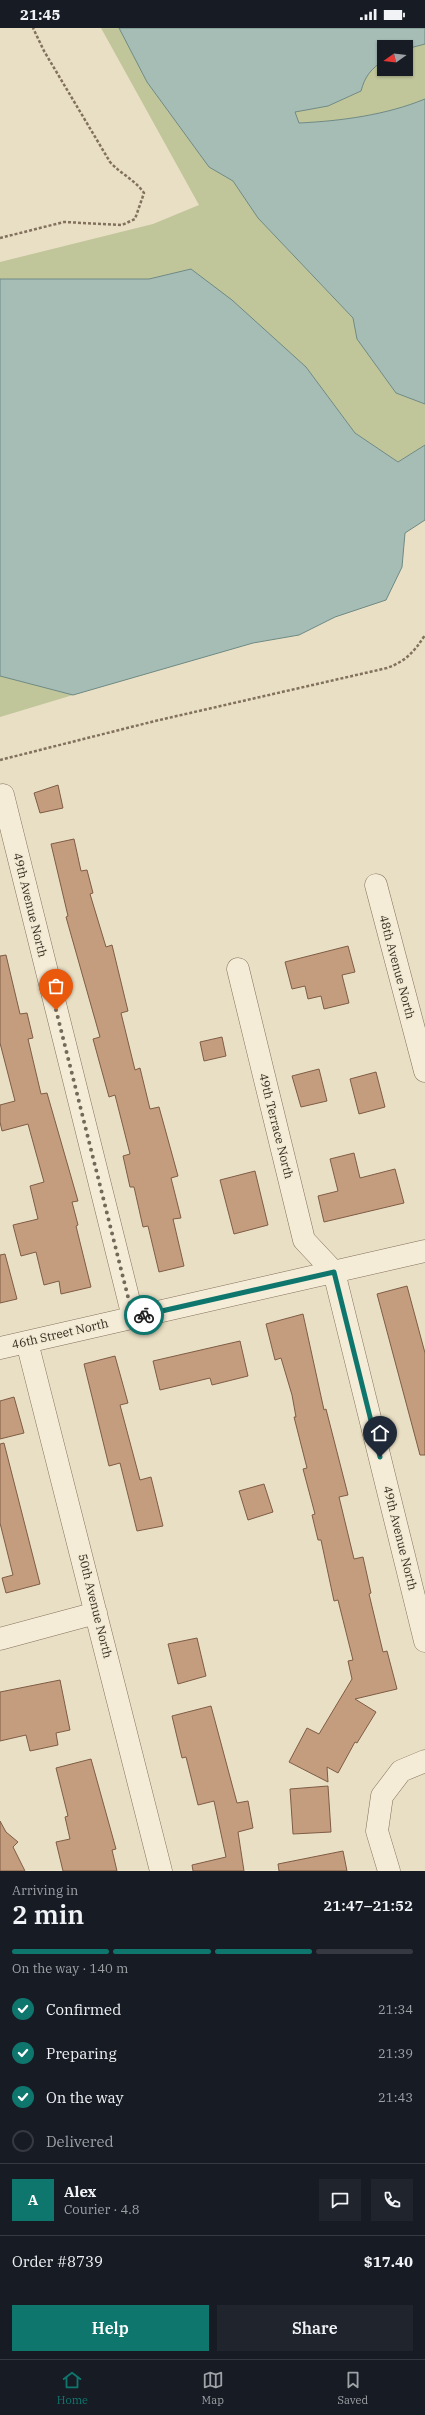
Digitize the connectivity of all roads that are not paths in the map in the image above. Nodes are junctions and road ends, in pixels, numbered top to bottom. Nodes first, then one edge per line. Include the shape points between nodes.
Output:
1 (3, 795) dead end
2 (376, 885) dead end
3 (238, 969) dead end
4 (425, 1071) edge
5 (425, 1251) edge
6 (334, 1272) junction
7 (133, 1317) junction
8 (27, 1342) junction
9 (0, 1348) edge
10 (96, 1613) junction
11 (0, 1639) edge
12 (425, 1641) edge
13 (425, 1761) edge
14 (161, 1871) edge
15 (389, 1871) edge

1 - 7 street, 49th Avenue North
2 - 4 street, 48th Avenue North
3 - 6 street, 49th Terrace North via 304,1240
5 - 6 street, 46th Street North
6 - 7 street, 46th Street North
6 - 12 street, 49th Avenue North
7 - 8 street, 46th Street North
8 - 9 street, 46th Street North
8 - 10 street, 50th Avenue North
10 - 11 street
10 - 14 street, 50th Avenue North
13 - 15 street via 402,1770 382,1796 377,1831

